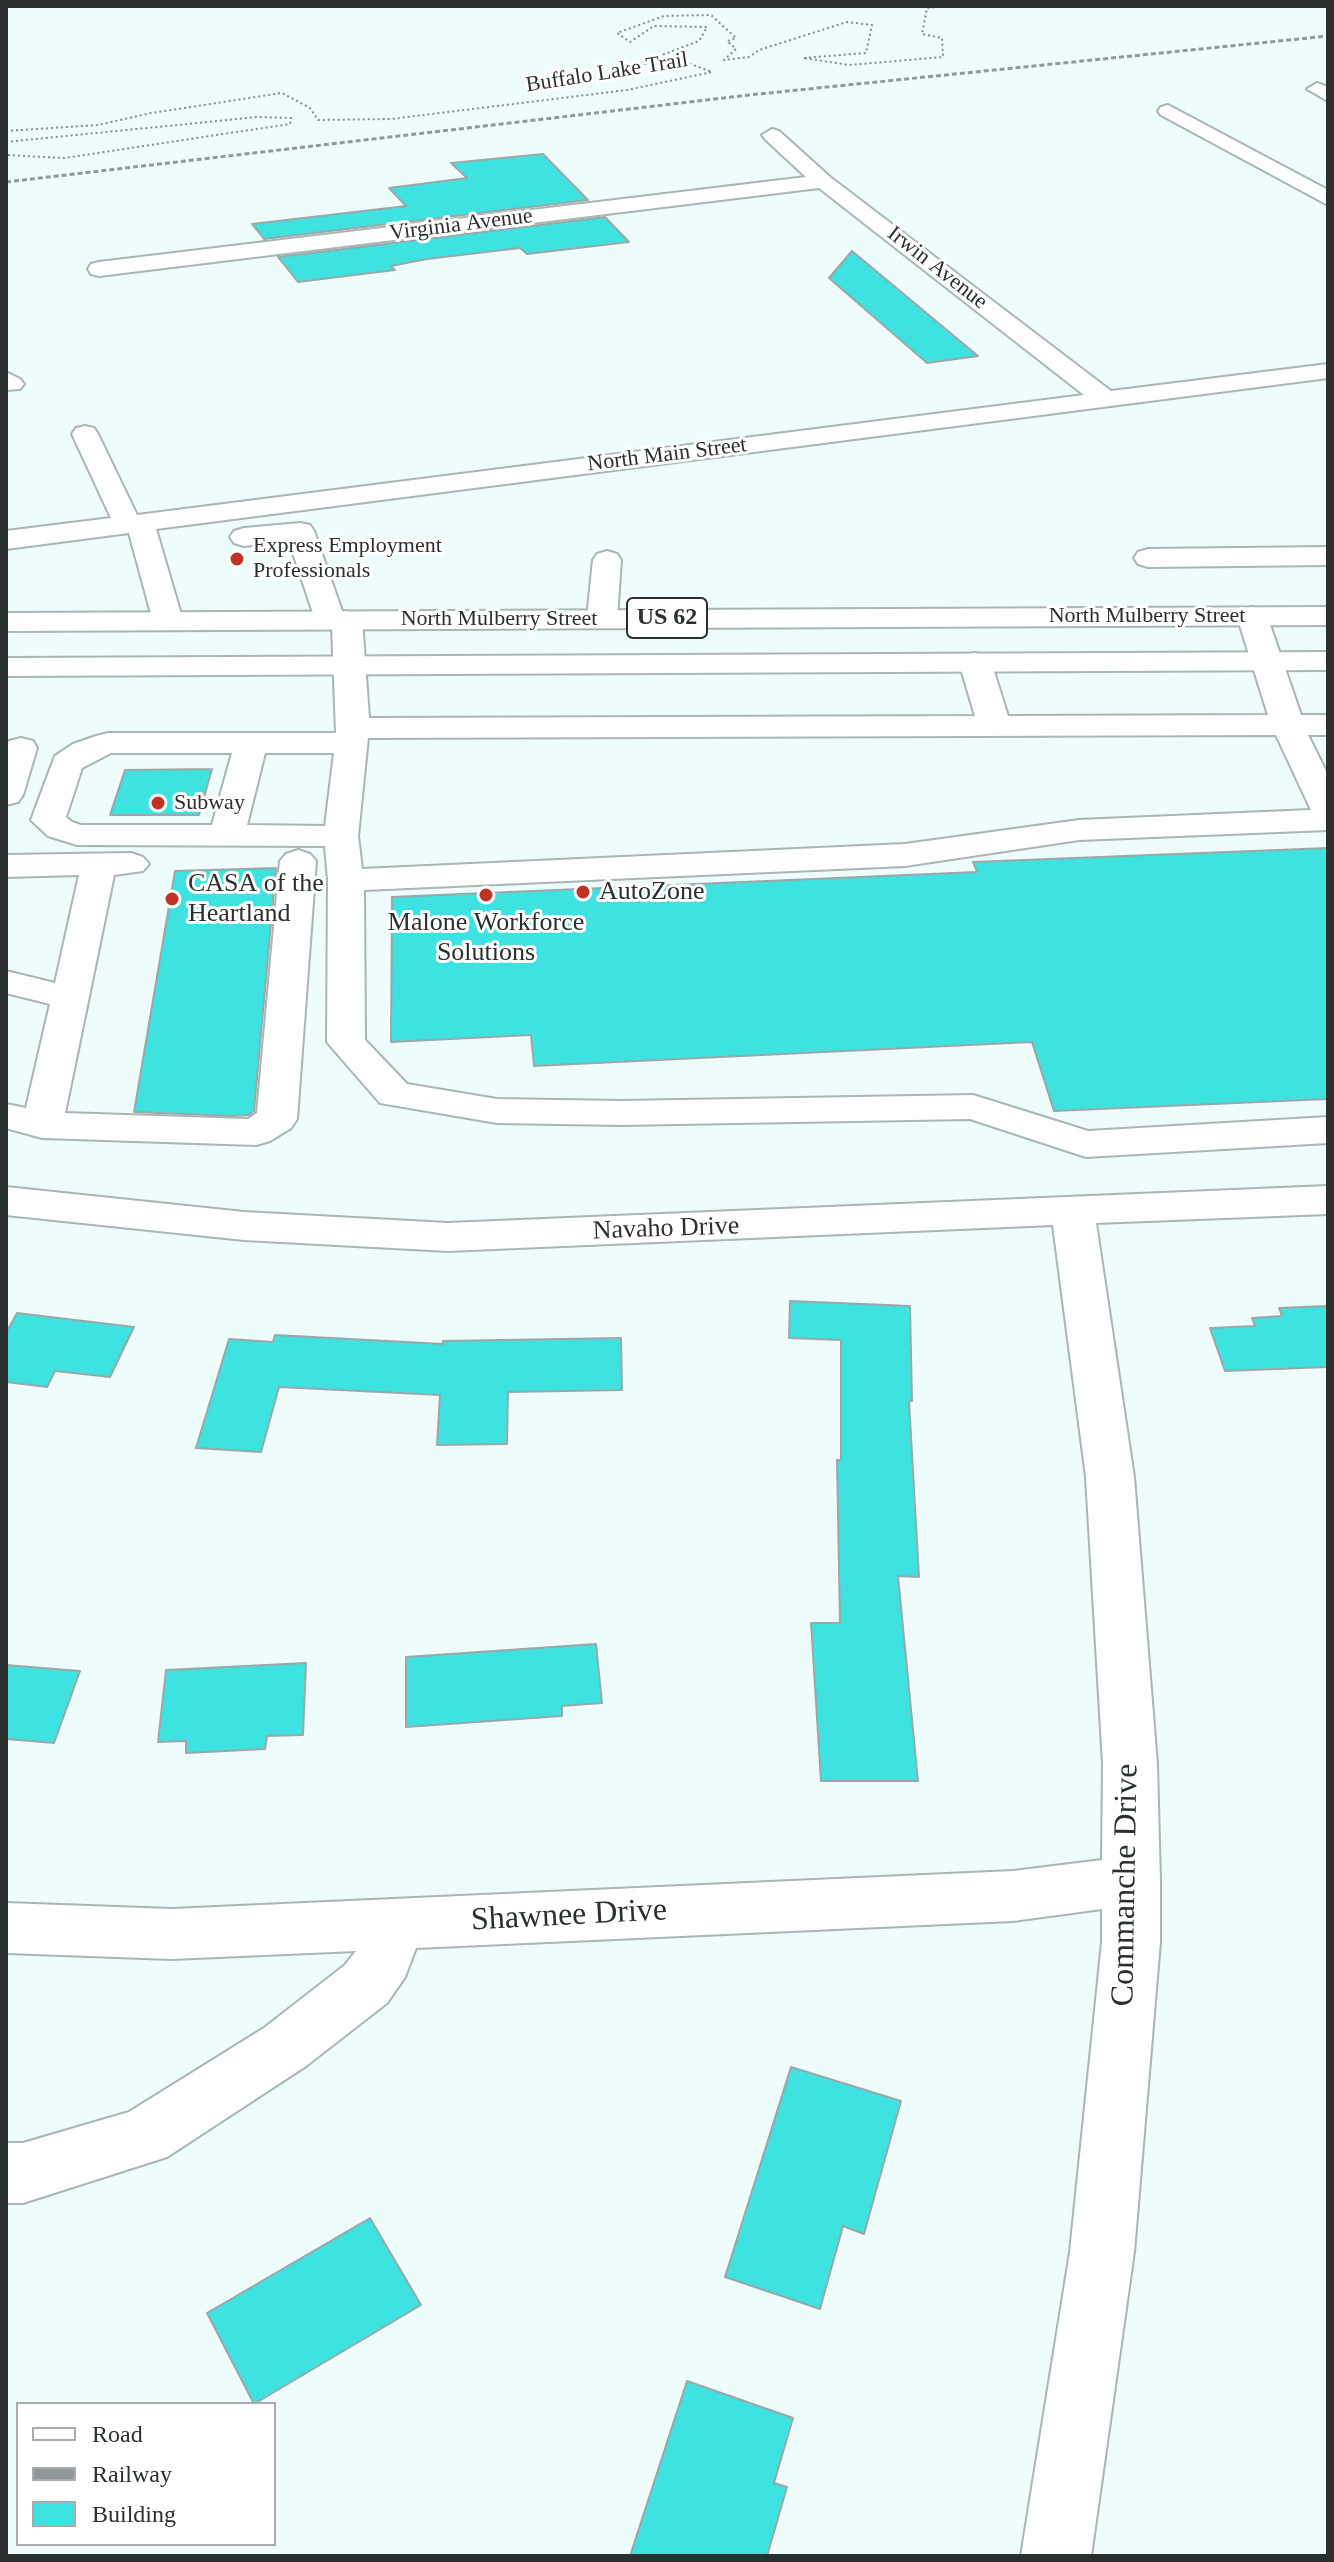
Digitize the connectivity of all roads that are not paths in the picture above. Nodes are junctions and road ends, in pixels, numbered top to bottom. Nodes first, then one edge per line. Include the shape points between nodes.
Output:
1 (1168, 111) dead end
2 (772, 135) dead end
3 (823, 181) junction
4 (1328, 199) edge
5 (99, 269) dead end
6 (1328, 371) edge
7 (1104, 398) junction
8 (85, 434) dead end
9 (139, 532) junction
10 (6, 540) edge
11 (1328, 556) edge
12 (1148, 558) dead end
13 (607, 560) dead end
14 (1252, 616) junction
15 (1328, 616) edge
16 (602, 618) junction
17 (338, 619) junction
18 (168, 621) junction
19 (6, 622) edge
20 (1265, 661) junction
21 (1328, 661) edge
22 (975, 662) junction
23 (347, 665) junction
24 (6, 667) edge
25 (1328, 725) edge
26 (1288, 726) junction
27 (995, 728) junction
28 (352, 736) junction
29 (251, 742) junction
30 (21, 748) dead end
31 (6, 795) edge
32 (1328, 810) edge
33 (1328, 820) edge
34 (227, 835) junction
35 (344, 859) junction
36 (298, 861) junction
37 (99, 864) junction
38 (6, 866) edge
39 (6, 982) edge
40 (71, 998) junction
41 (24, 1121) edge
42 (1328, 1130) edge
43 (1328, 1200) edge
44 (6, 1201) edge
45 (1073, 1212) junction
46 (1132, 1881) junction
47 (393, 1924) junction
48 (6, 1928) edge
49 (6, 2173) edge
50 (1056, 2556) edge

1 - 4 street
2 - 3 street, Irwin Avenue
3 - 5 street, Virginia Avenue
3 - 7 street, Irwin Avenue
6 - 7 street, North Main Street
7 - 9 street, North Main Street
8 - 9 street
9 - 10 street, North Main Street
9 - 17 street via 300,531
9 - 18 street
11 - 12 street
13 - 16 street
14 - 15 street, North Mulberry Street / US 62
14 - 16 street, North Mulberry Street / US 62
14 - 20 street
16 - 17 street, North Mulberry Street / US 62
17 - 18 street, North Mulberry Street / US 62
17 - 23 street
18 - 19 street, North Mulberry Street / US 62
20 - 21 street, North Mulberry Street / US 62
20 - 22 street, North Mulberry Street / US 62
20 - 26 street
22 - 23 street, North Mulberry Street / US 62
22 - 27 street
23 - 24 street, North Mulberry Street / US 62
23 - 28 street
25 - 26 street
26 - 27 street
26 - 32 street
27 - 28 street
28 - 29 street
28 - 35 street
29 - 34 street
29 - 34 street via 108,743 85,751 67,763 48,820 77,835
30 - 31 street
33 - 35 street via 1079,830 905,855
34 - 35 street
35 - 36 street
35 - 42 street via 346,1042 394,1094 497,1111 973,1107 1086,1144
36 - 37 street
36 - 41 street via 277,1119 256,1132
37 - 38 street
37 - 40 street
39 - 40 street
40 - 41 street
43 - 45 street, Navaho Drive
44 - 45 street, Navaho Drive via 244,1226 448,1237
45 - 46 street, Commanche Drive via 1110,1477 1130,1764
46 - 47 street, Shawnee Drive via 1013,1896
46 - 50 street, Commanche Drive via 1102,2252
47 - 48 street, Shawnee Drive via 172,1934
47 - 49 street via 384,1959 366,1984 285,2047 145,2136 23,2173

